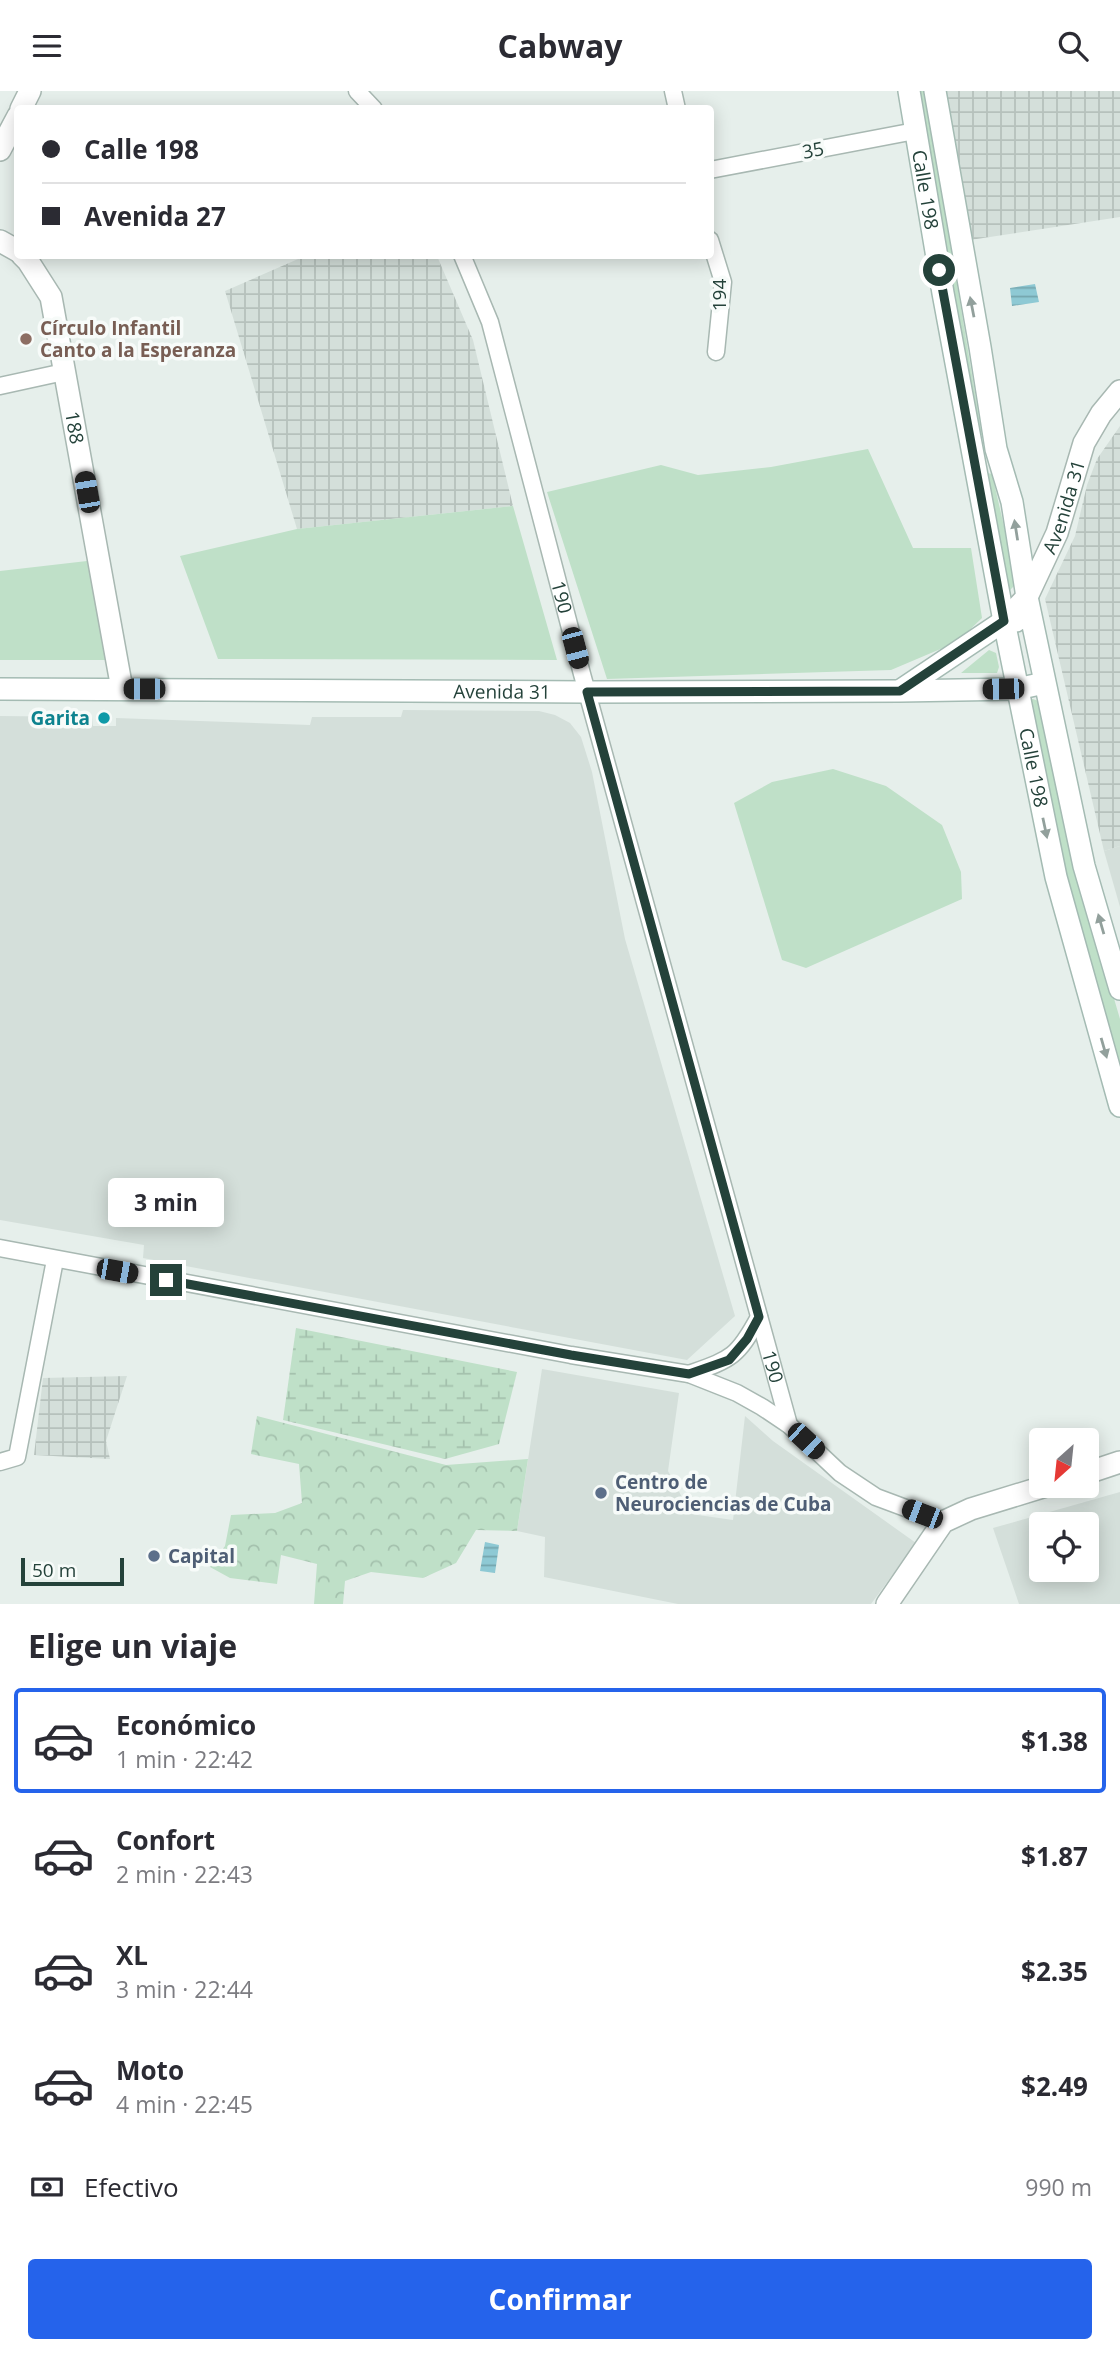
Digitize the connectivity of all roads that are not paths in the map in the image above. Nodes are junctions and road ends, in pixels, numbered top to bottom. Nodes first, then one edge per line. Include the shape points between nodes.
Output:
1 (358, 91) edge
2 (909, 91) edge
3 (935, 91) edge
4 (370, 105) edge
5 (14, 124) edge
6 (915, 131) junction
7 (0, 150) edge
8 (714, 169) edge
9 (714, 253) edge
10 (26, 259) edge
11 (464, 259) edge
12 (716, 352) dead end
13 (64, 372) junction
14 (0, 386) edge
15 (1120, 391) edge
16 (996, 449) junction
17 (974, 451) junction
18 (1027, 597) junction
19 (1004, 621) junction
20 (1033, 627) junction
21 (1044, 683) junction
22 (0, 689) edge
23 (122, 689) junction
24 (1017, 689) junction
25 (900, 691) junction
26 (587, 692) junction
27 (1120, 989) edge
28 (1120, 1106) edge
29 (0, 1248) edge
30 (55, 1259) junction
31 (759, 1317) junction
32 (689, 1374) junction
33 (789, 1425) junction
34 (0, 1462) edge
35 (1120, 1462) edge
36 (1099, 1469) edge
37 (1029, 1491) edge
38 (943, 1522) junction
39 (887, 1604) edge

1 - 4 street
2 - 6 main road, Calle 198
16 -> 3 main road, Calle 198
5 - 7 main road
6 - 8 street, 35
6 - 17 main road, Calle 198
9 - 12 street, 194 via 723,282
10 - 13 main road, 188 via 51,297
11 - 26 street, 190 via 489,322
13 - 14 street
13 - 23 main road, 188
15 - 18 main road, Avenida 31 via 1084,443 1057,533
16 - 17 main road
18 -> 16 main road, Calle 198 via 1012,502
17 - 19 main road, Calle 198
18 - 19 main road, Avenida 31
18 - 20 main road, Calle 198
19 - 20 main road
19 - 24 main road, Calle 198
19 - 25 main road, Avenida 31
20 - 21 main road, Calle 198
21 - 24 main road, Avenida 31
27 -> 21 main road, Calle 198 via 1084,866
22 - 23 main road, Avenida 31
23 - 26 main road, Avenida 31
24 - 25 main road, Avenida 31
24 -> 28 main road, Calle 198 via 1055,877
25 - 26 main road, Avenida 31
26 - 31 street, 190
29 - 30 street
30 - 32 street
30 - 34 street via 17,1457
31 - 32 street via 729,1360
31 - 33 street, 190
32 - 33 street via 737,1393
33 - 38 street via 840,1473 876,1497
35 - 36 main road
37 - 38 main road
38 - 39 main road

